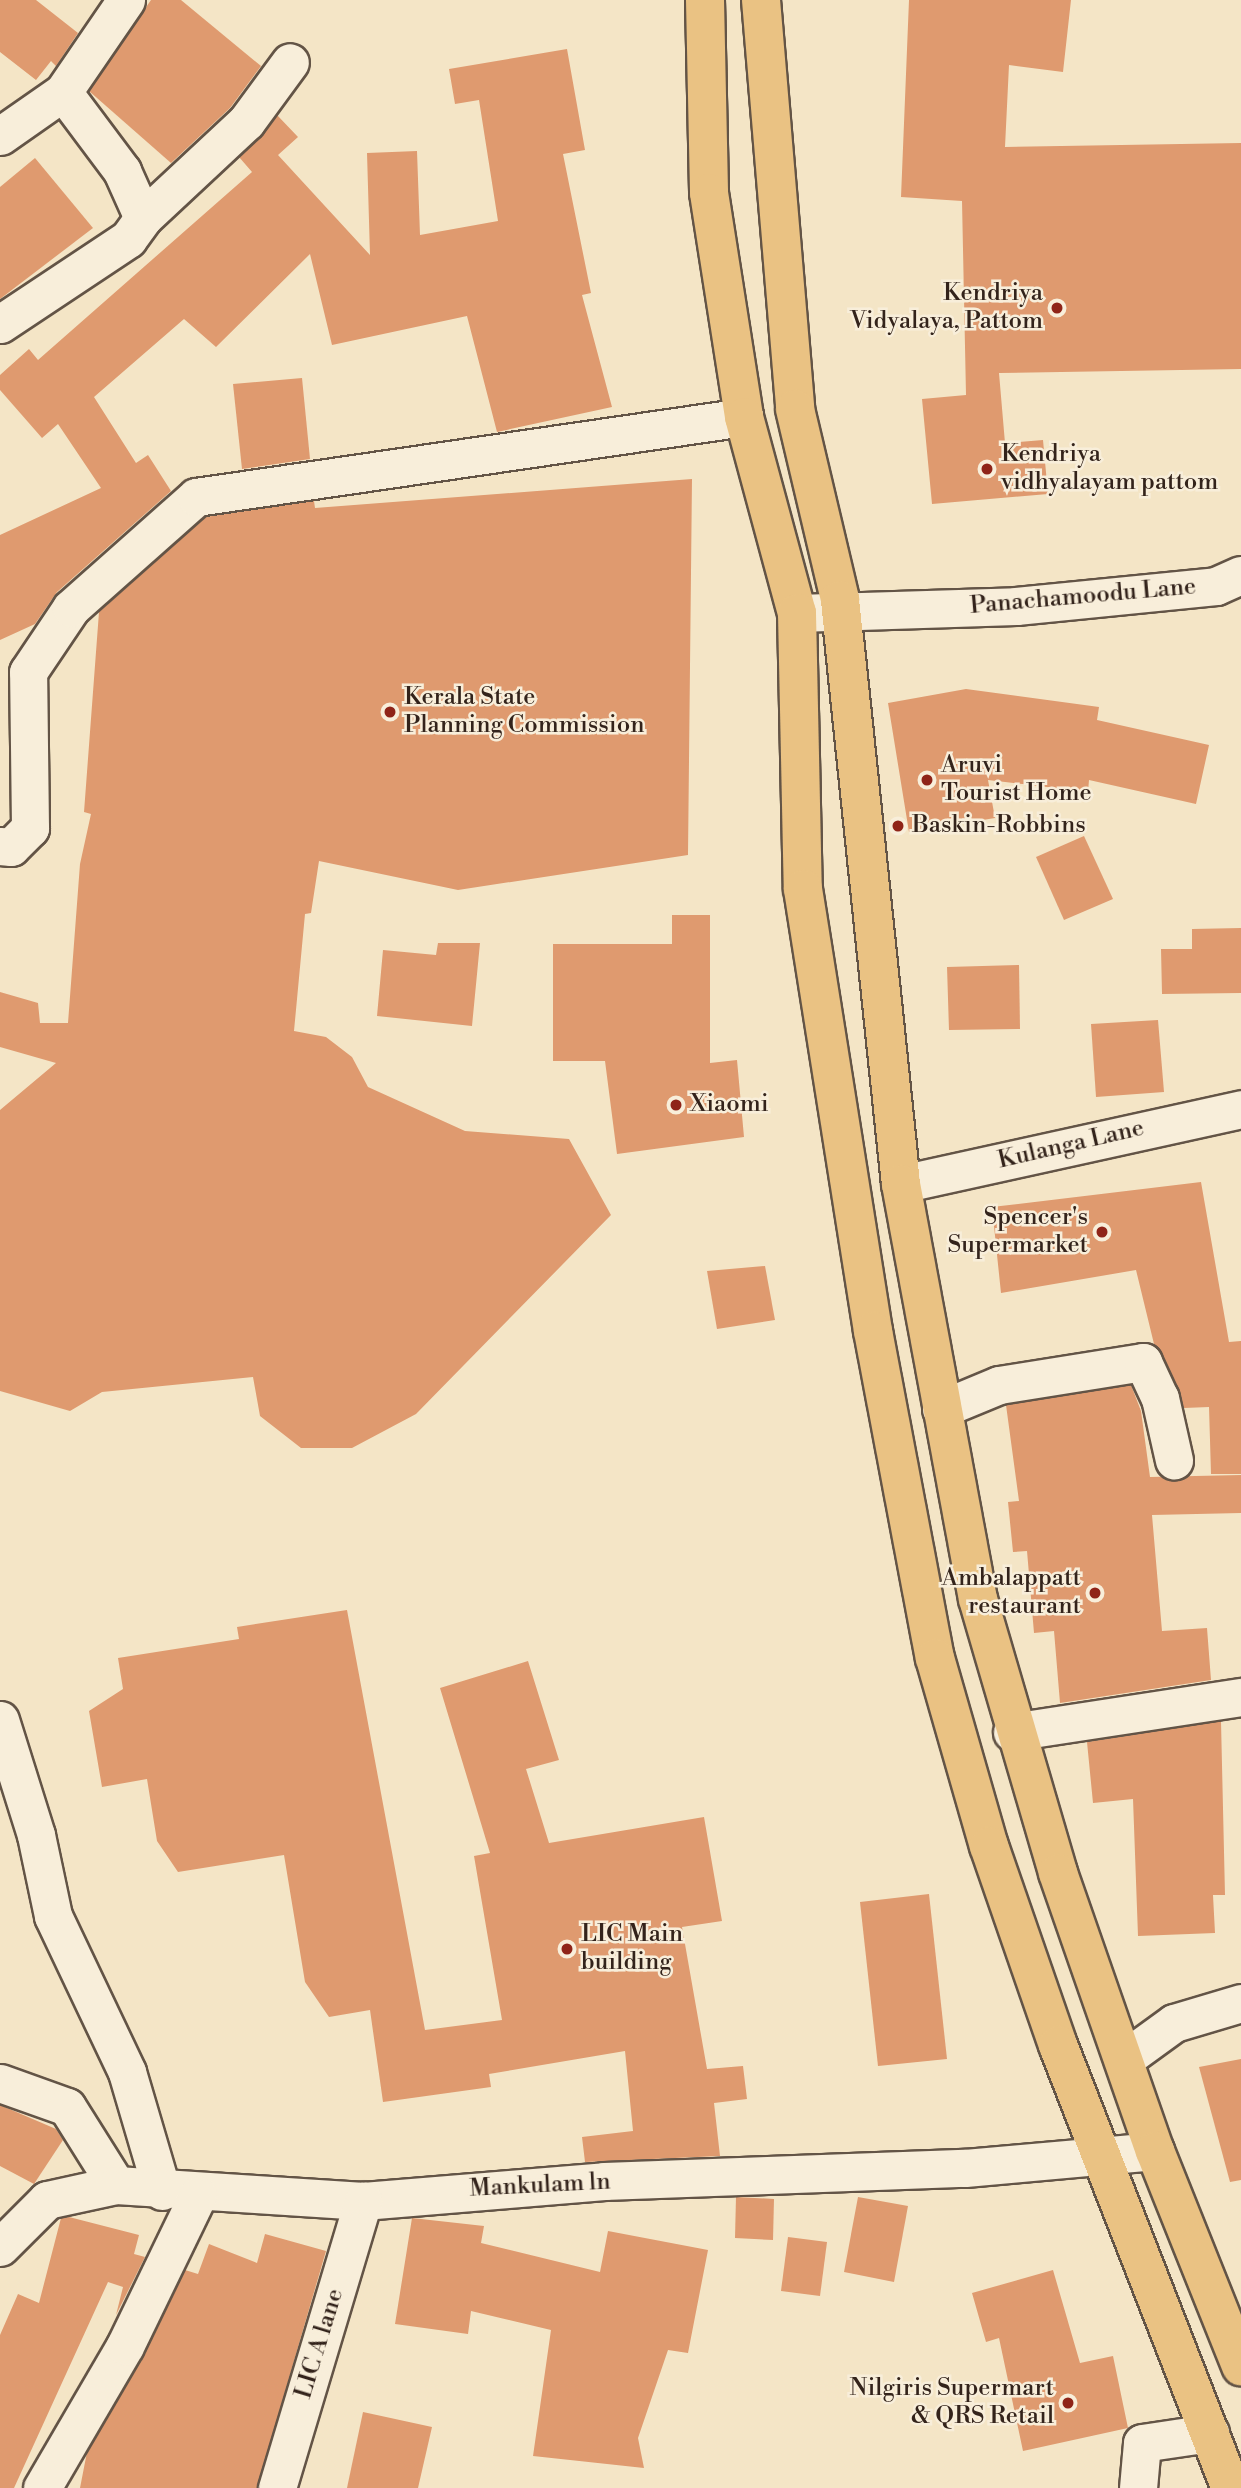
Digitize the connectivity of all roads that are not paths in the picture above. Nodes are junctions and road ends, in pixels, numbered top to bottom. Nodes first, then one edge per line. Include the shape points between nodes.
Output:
1 (126, 0) edge
2 (705, 0) edge
3 (761, 0) edge
4 (290, 62) dead end
5 (63, 92) junction
6 (0, 136) edge
7 (143, 218) junction
8 (0, 324) edge
9 (744, 417) junction
10 (1241, 575) edge
11 (840, 607) junction
12 (797, 613) junction
13 (14, 673) edge
14 (0, 846) edge
15 (1241, 1109) edge
16 (901, 1184) junction
17 (940, 1409) junction
18 (1174, 1460) dead end
19 (1241, 1697) edge
20 (0, 1720) edge
21 (1012, 1732) junction
22 (1241, 2003) edge
23 (1123, 2060) junction
24 (0, 2083) edge
25 (1155, 2151) junction
26 (1101, 2156) junction
27 (116, 2185) junction
28 (162, 2191) junction
29 (198, 2195) junction
30 (363, 2201) junction
31 (0, 2247) edge
32 (1241, 2366) edge
33 (1210, 2433) junction
34 (42, 2488) edge
35 (276, 2488) edge
36 (1138, 2488) edge
37 (1231, 2488) edge

1 - 5 street
2 - 9 main road via 709,193
3 - 11 main road via 795,409
4 - 7 street via 246,122
5 - 6 street
5 - 7 street via 122,172
7 - 8 street via 128,239
9 - 12 main road
9 - 13 street via 196,497 71,608
10 - 11 street, Panachamoodu Lane via 1216,586 1016,606
11 - 12 street, Panachamoodu Lane
11 - 16 main road
12 - 26 main road via 803,888 873,1331 934,1658 989,1846
13 - 14 street via 30,828 11,847
15 - 16 street, Kulanga Lane
16 - 17 main road
17 - 18 street via 999,1385 1143,1362 1160,1398
17 - 21 main road
19 - 21 street
20 - 28 street via 36,1835 53,1916 127,2072
21 - 23 main road
22 - 23 street via 1174,2023
23 - 25 main road
24 - 27 street via 67,2107
25 - 26 street, Mankulam ln
25 - 32 main road
26 - 30 street, Mankulam ln
26 - 33 main road
27 - 28 street, Mankulam ln
27 - 31 street, Mankulam ln via 47,2200
28 - 29 street, Mankulam ln
29 - 30 street, Mankulam ln
29 - 34 street via 125,2346
30 - 35 street, LIC A lane
33 - 36 street via 1142,2443
33 - 37 main road

